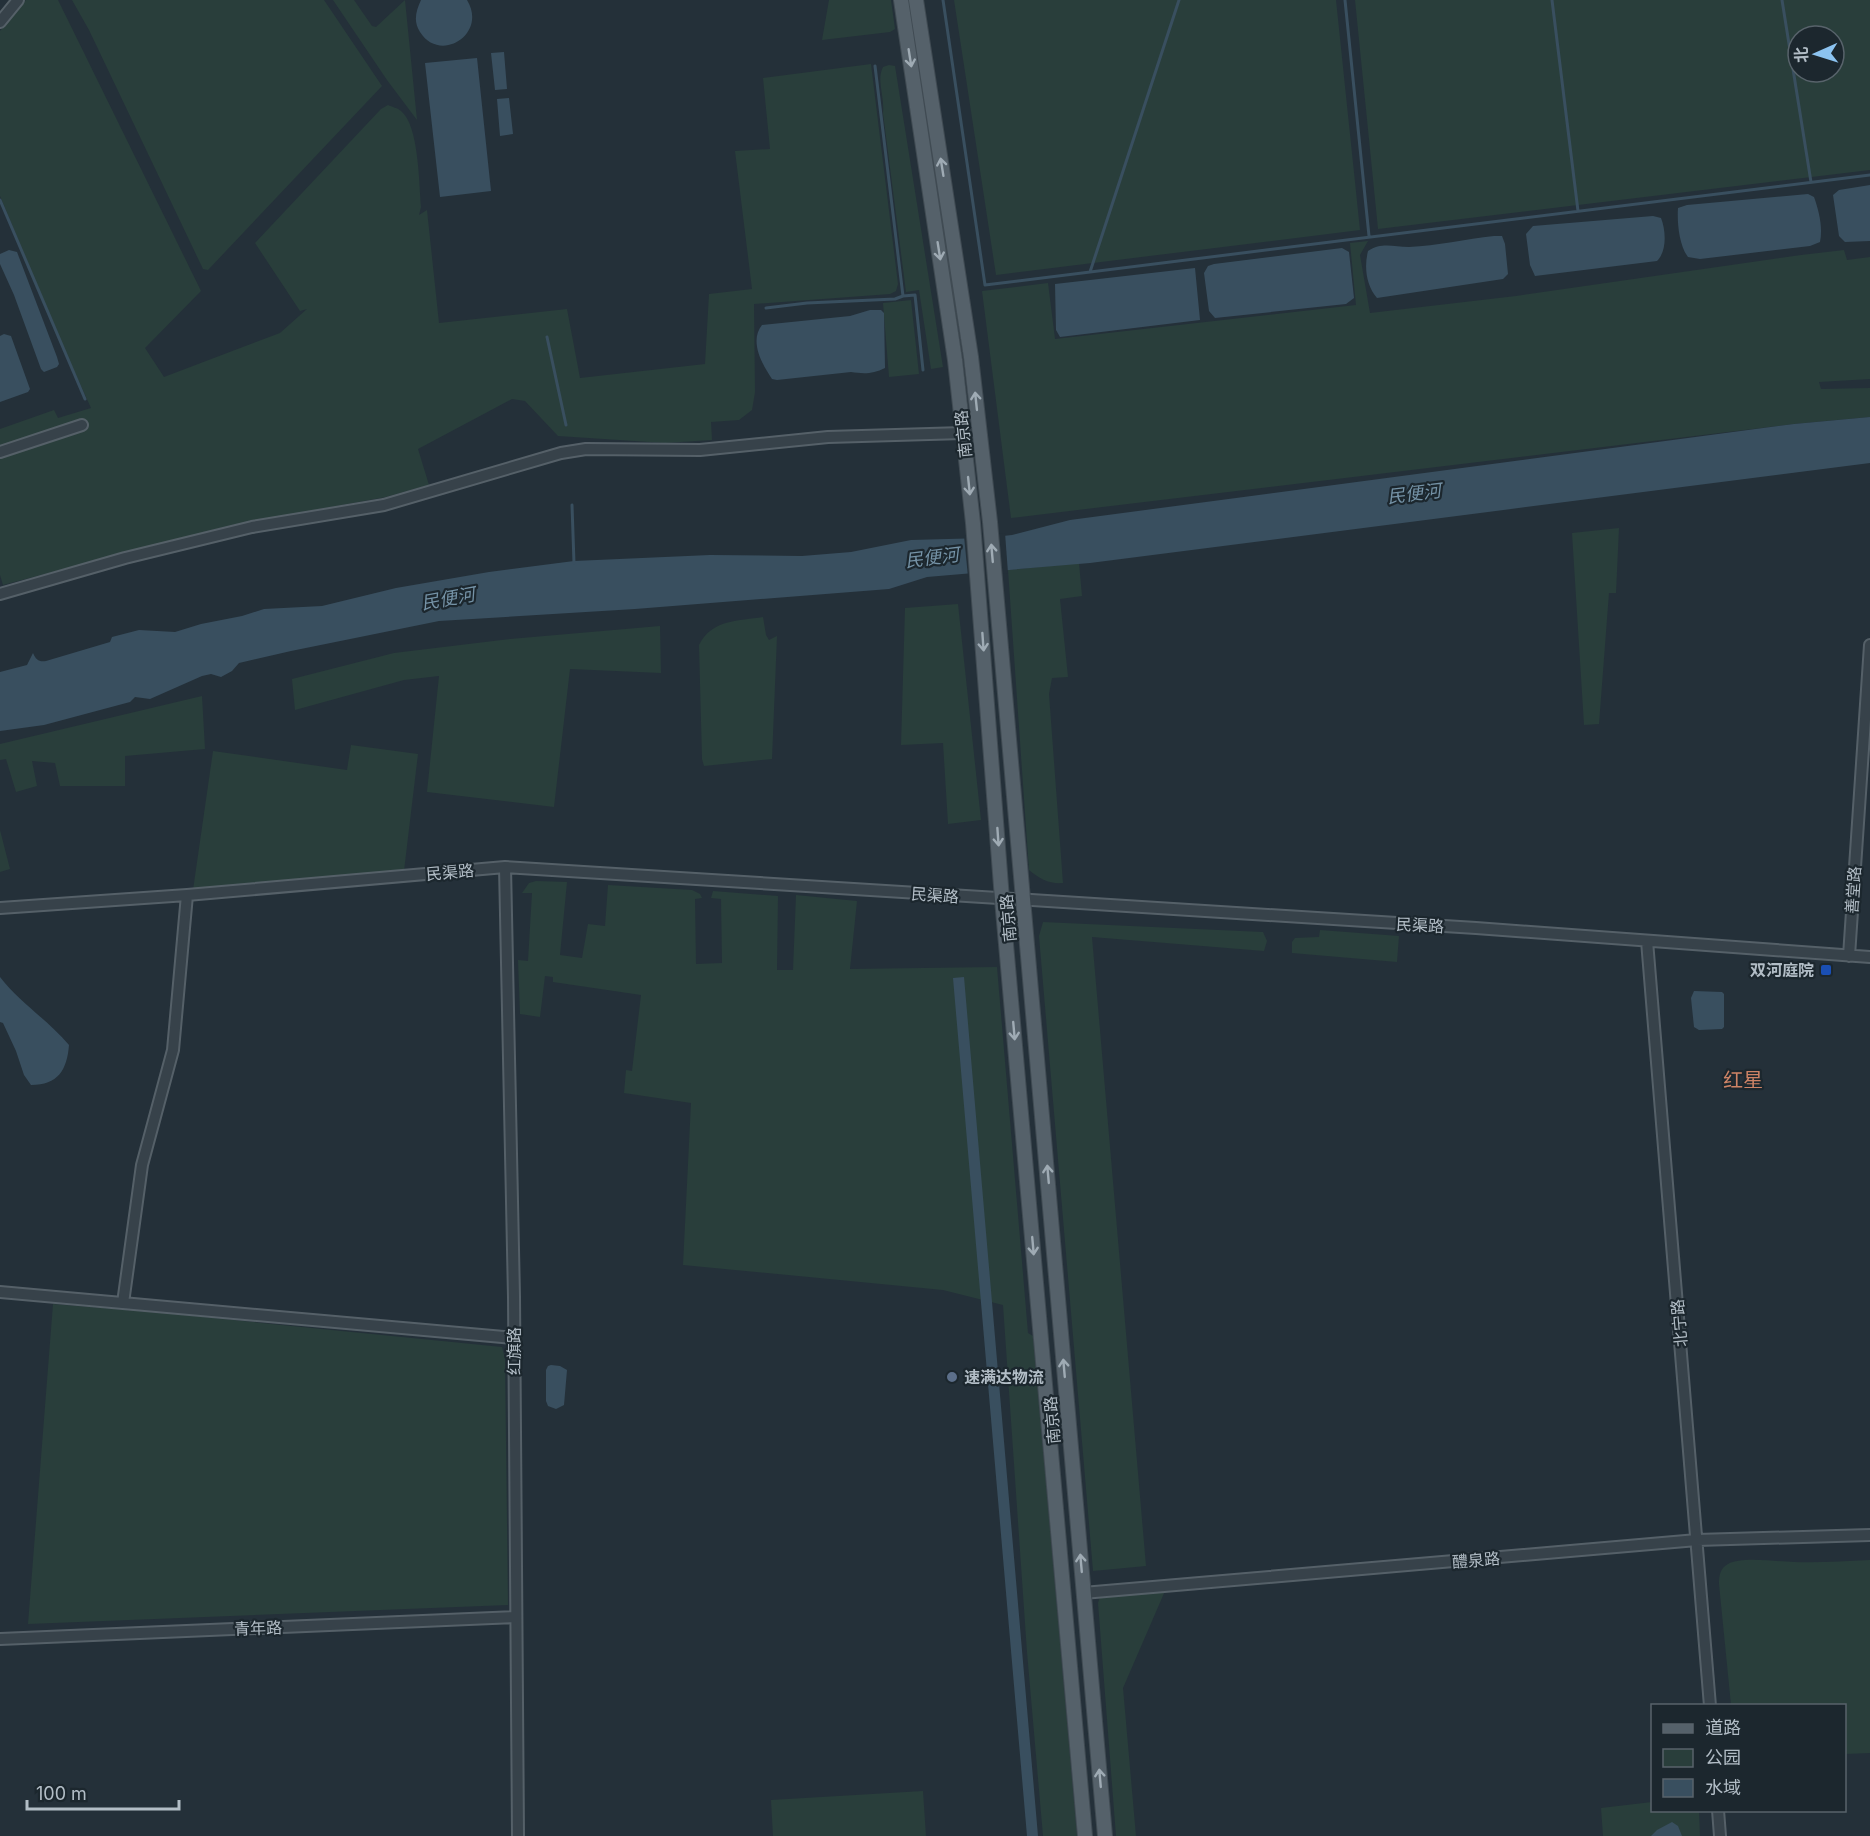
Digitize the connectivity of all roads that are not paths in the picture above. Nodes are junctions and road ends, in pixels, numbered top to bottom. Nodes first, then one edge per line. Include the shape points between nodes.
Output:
1 (18, 0) edge
2 (901, 0) edge
3 (917, 0) edge
4 (0, 22) edge
5 (82, 425) dead end
6 (963, 433) junction
7 (0, 452) edge
8 (0, 594) edge
9 (1870, 645) edge
10 (505, 867) junction
11 (187, 895) junction
12 (1002, 899) junction
13 (1023, 901) junction
14 (0, 908) edge
15 (1647, 941) junction
16 (1848, 956) junction
17 (1870, 957) edge
18 (0, 1292) edge
19 (123, 1303) junction
20 (514, 1338) junction
21 (1870, 1535) edge
22 (1697, 1540) junction
23 (1083, 1593) junction
24 (516, 1617) junction
25 (0, 1639) edge
26 (1710, 1704) edge
27 (1718, 1812) edge
28 (518, 1836) edge
29 (1085, 1836) edge
30 (1105, 1836) edge
31 (1720, 1836) edge

1 - 4 street
2 -> 6 main road, 南京路 via 956,360
13 -> 3 main road, 南京路 via 972,357
5 - 7 street
6 - 8 street via 828,437 700,450 586,449 561,453 384,505 252,527
6 -> 12 main road, 南京路
9 - 16 street, 善堂路
10 - 11 street, 民渠路
10 - 12 street, 民渠路
10 - 20 street, 红旗路
11 - 14 street, 民渠路
11 - 19 street via 173,1050 142,1165
12 - 13 street, 民渠路
12 -> 29 main road, 南京路
13 - 15 street, 民渠路
23 -> 13 main road, 南京路
15 - 16 street, 民渠路
15 - 22 street, 北宁路
16 - 17 street, 民渠路
18 - 19 street
19 - 20 street
20 - 24 street, 红旗路
21 - 22 street, 醴泉路
22 - 23 street, 醴泉路
22 - 26 street, 北宁路
30 -> 23 main road, 南京路
24 - 25 street, 青年路
24 - 28 street, 红旗路
27 - 31 street

